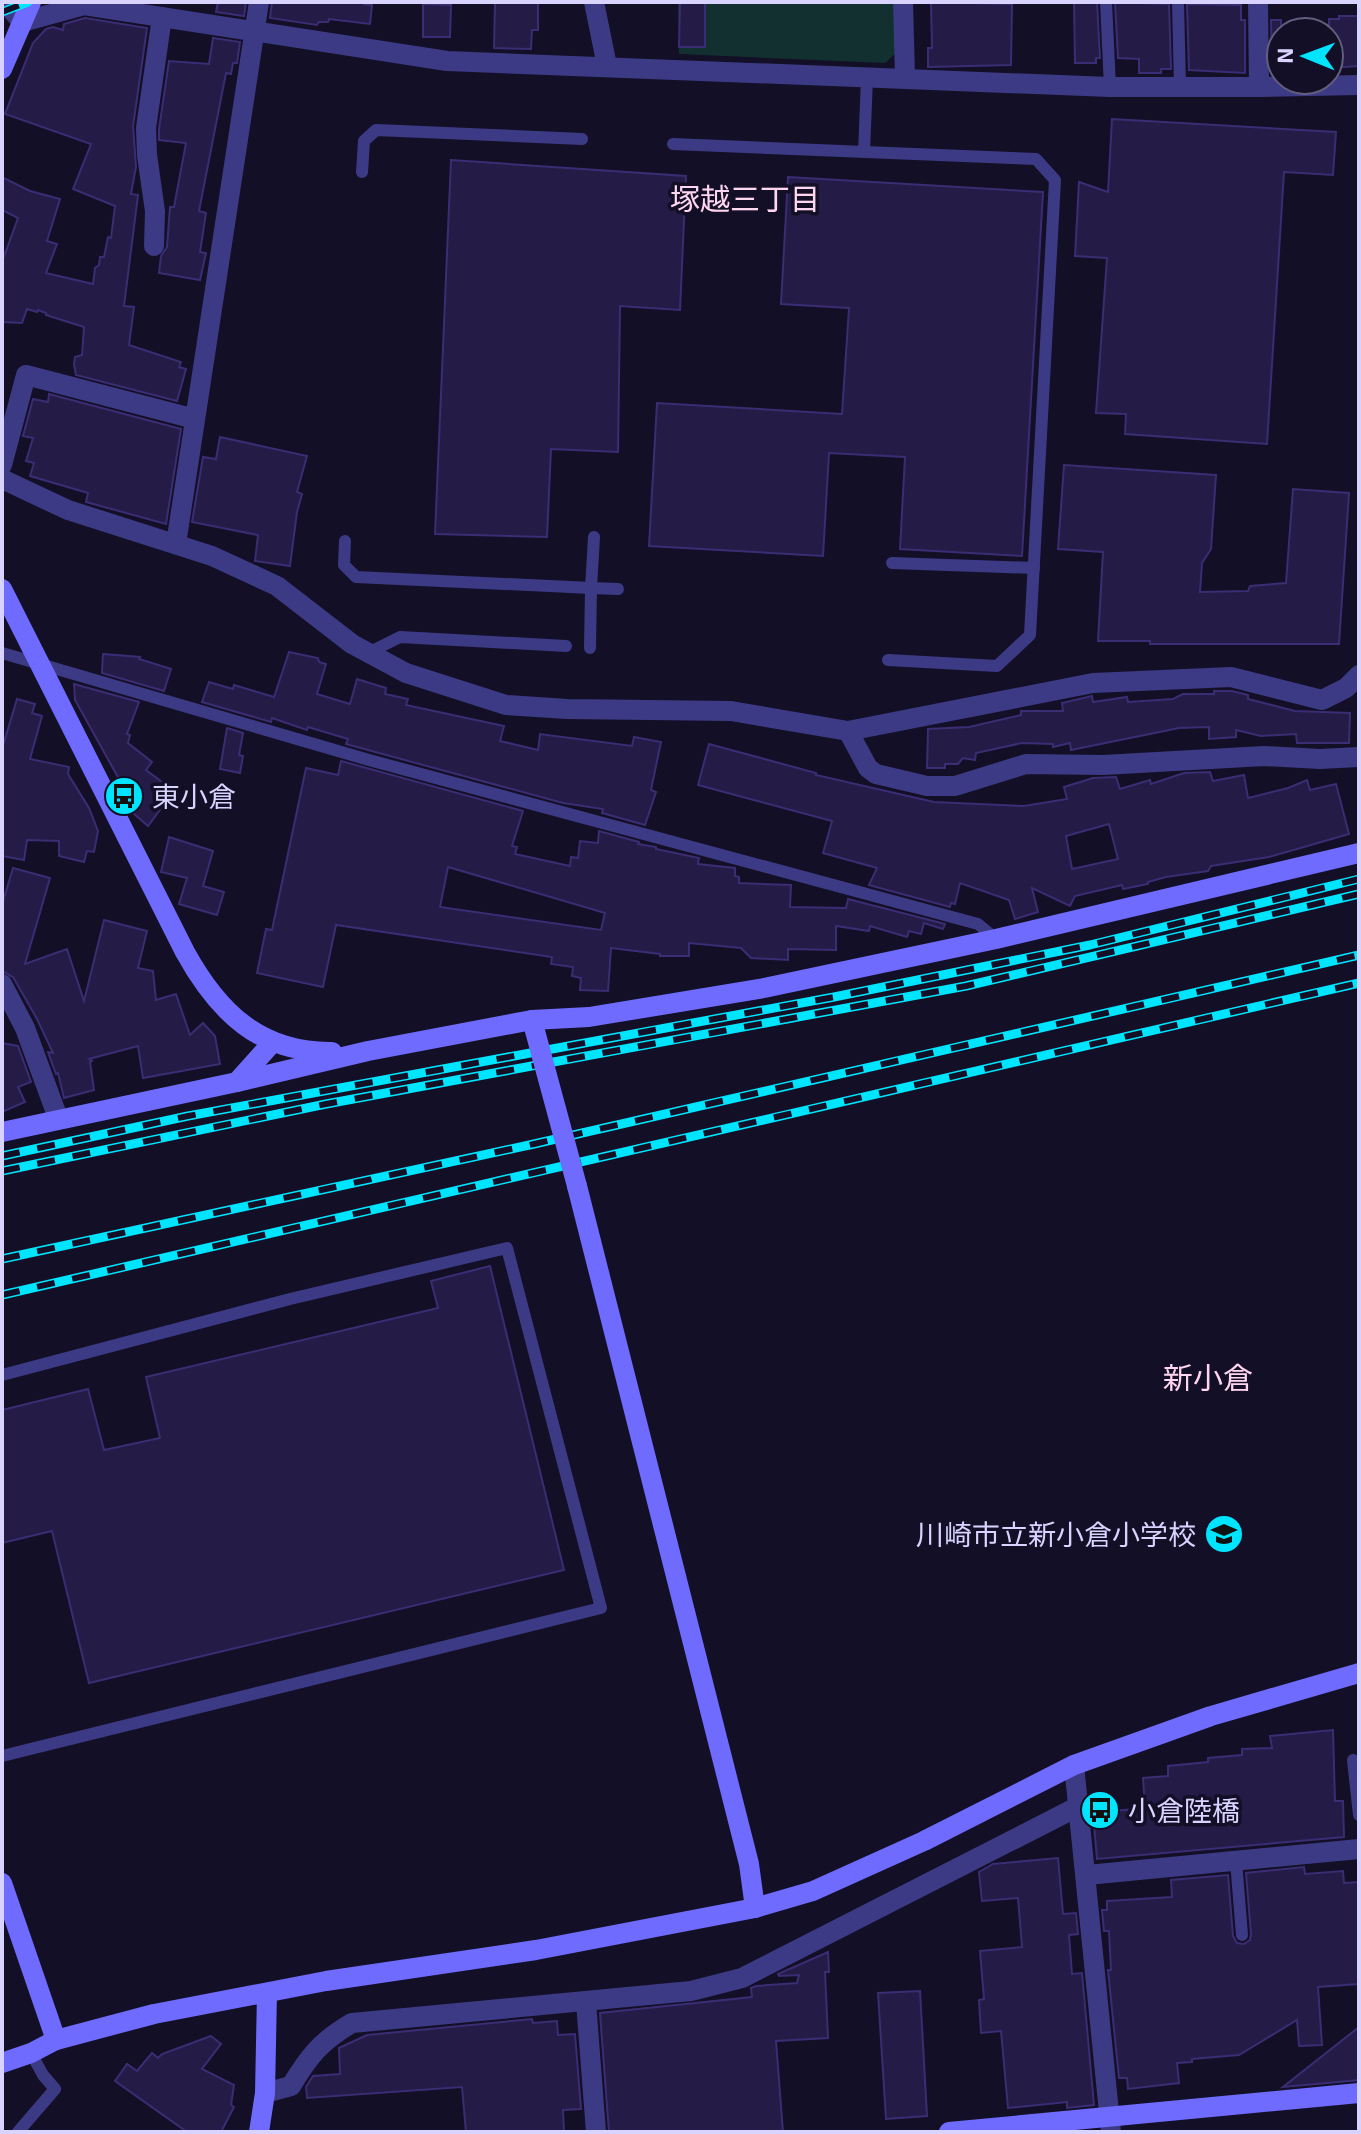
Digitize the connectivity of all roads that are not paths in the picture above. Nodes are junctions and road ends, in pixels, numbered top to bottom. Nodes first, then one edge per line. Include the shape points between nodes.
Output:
1 (5, 2) edge
2 (31, 2) edge
3 (259, 2) edge
4 (594, 2) edge
5 (903, 2) edge
6 (1106, 2) edge
7 (1178, 2) edge
8 (1258, 2) edge
9 (86, 3) edge
10 (162, 17) junction
11 (22, 22) junction
12 (255, 31) junction
13 (607, 66) junction
14 (2, 69) edge
15 (905, 77) junction
16 (867, 78) junction
17 (1359, 85) edge
18 (1110, 87) junction
19 (1180, 87) junction
20 (1259, 87) junction
21 (582, 139) dead end
22 (673, 144) dead end
23 (864, 152) junction
24 (362, 172) dead end
25 (154, 246) dead end
26 (195, 419) junction
27 (2, 465) edge
28 (2, 479) edge
29 (594, 537) dead end
30 (345, 541) dead end
31 (176, 544) junction
32 (892, 563) dead end
33 (1034, 568) junction
34 (591, 588) junction
35 (2, 589) edge
36 (618, 589) dead end
37 (566, 646) dead end
38 (590, 648) dead end
39 (2, 653) edge
40 (368, 653) junction
41 (888, 660) dead end
42 (41, 667) junction
43 (1359, 675) edge
44 (848, 731) junction
45 (1359, 757) edge
46 (1359, 853) edge
47 (996, 939) junction
48 (2, 984) edge
49 (532, 1020) junction
50 (272, 1043) junction
51 (368, 1051) junction
52 (237, 1082) junction
53 (58, 1118) junction
54 (2, 1132) edge
55 (2, 1375) edge
56 (1359, 1673) edge
57 (2, 1756) edge
58 (1353, 1760) dead end
59 (1074, 1765) junction
60 (1079, 1806) junction
61 (1359, 1815) edge
62 (1359, 1849) edge
63 (1236, 1861) junction
64 (1087, 1875) junction
65 (2, 1883) edge
66 (755, 1908) junction
67 (1242, 1935) dead end
68 (267, 1993) junction
69 (586, 2002) junction
70 (56, 2040) junction
71 (31, 2053) junction
72 (2, 2063) edge
73 (265, 2093) junction
74 (1359, 2093) edge
75 (1110, 2124) edge
76 (18, 2132) edge
77 (259, 2132) edge
78 (596, 2132) edge
79 (949, 2132) edge

1 - 11 street
2 - 11 street
3 - 12 street
4 - 13 street
5 - 15 street
6 - 18 lane
7 - 19 lane
8 - 20 street
9 - 10 street
9 - 11 street
10 - 12 street
10 - 25 street via 146,128
11 - 14 street
12 - 13 street via 447,61
12 - 26 street
13 - 16 street
15 - 16 street
15 - 18 street
16 - 23 lane
17 - 20 street
18 - 19 street
19 - 20 street
21 - 24 lane via 376,130 364,141
22 - 23 lane
23 - 33 lane via 1036,159 1055,180
26 - 27 street via 26,375
26 - 31 street
28 - 31 street via 68,510
29 - 34 lane
30 - 34 lane via 344,565 356,577
31 - 40 street via 277,586
32 - 33 lane
33 - 41 lane via 1030,635 997,666
34 - 36 lane
34 - 38 lane
35 - 42 street
37 - 40 lane via 400,637
39 - 42 lane
40 - 44 street via 417,677 506,705 731,711
42 - 47 lane via 978,924
42 - 50 street via 196,973 227,1012
43 - 44 street via 1322,700 1231,677 1093,683
44 - 45 street via 876,774 927,786 955,786 1026,764
46 - 47 street
47 - 49 street via 764,988 589,1017
48 - 53 street via 25,1028
49 - 51 street
49 - 66 street, bridge via 749,1864
50 - 51 street via 311,1052
50 - 52 street
51 - 52 street
52 - 53 street
53 - 54 street
55 - 57 lane via 507,1248 601,1608
56 - 59 street via 1211,1716
58 - 61 lane
59 - 60 street
59 - 66 street via 813,1891
60 - 64 street
60 - 69 street via 742,1978 691,1991
62 - 63 street
63 - 64 street
63 - 67 lane
64 - 75 street
65 - 70 street
66 - 68 street
68 - 70 street via 154,2014
68 - 73 street
69 - 73 street via 352,2023 328,2037 291,2086
69 - 78 street
70 - 71 street
71 - 72 street
71 - 76 lane via 55,2089
73 - 77 street
74 - 75 street
75 - 79 street

